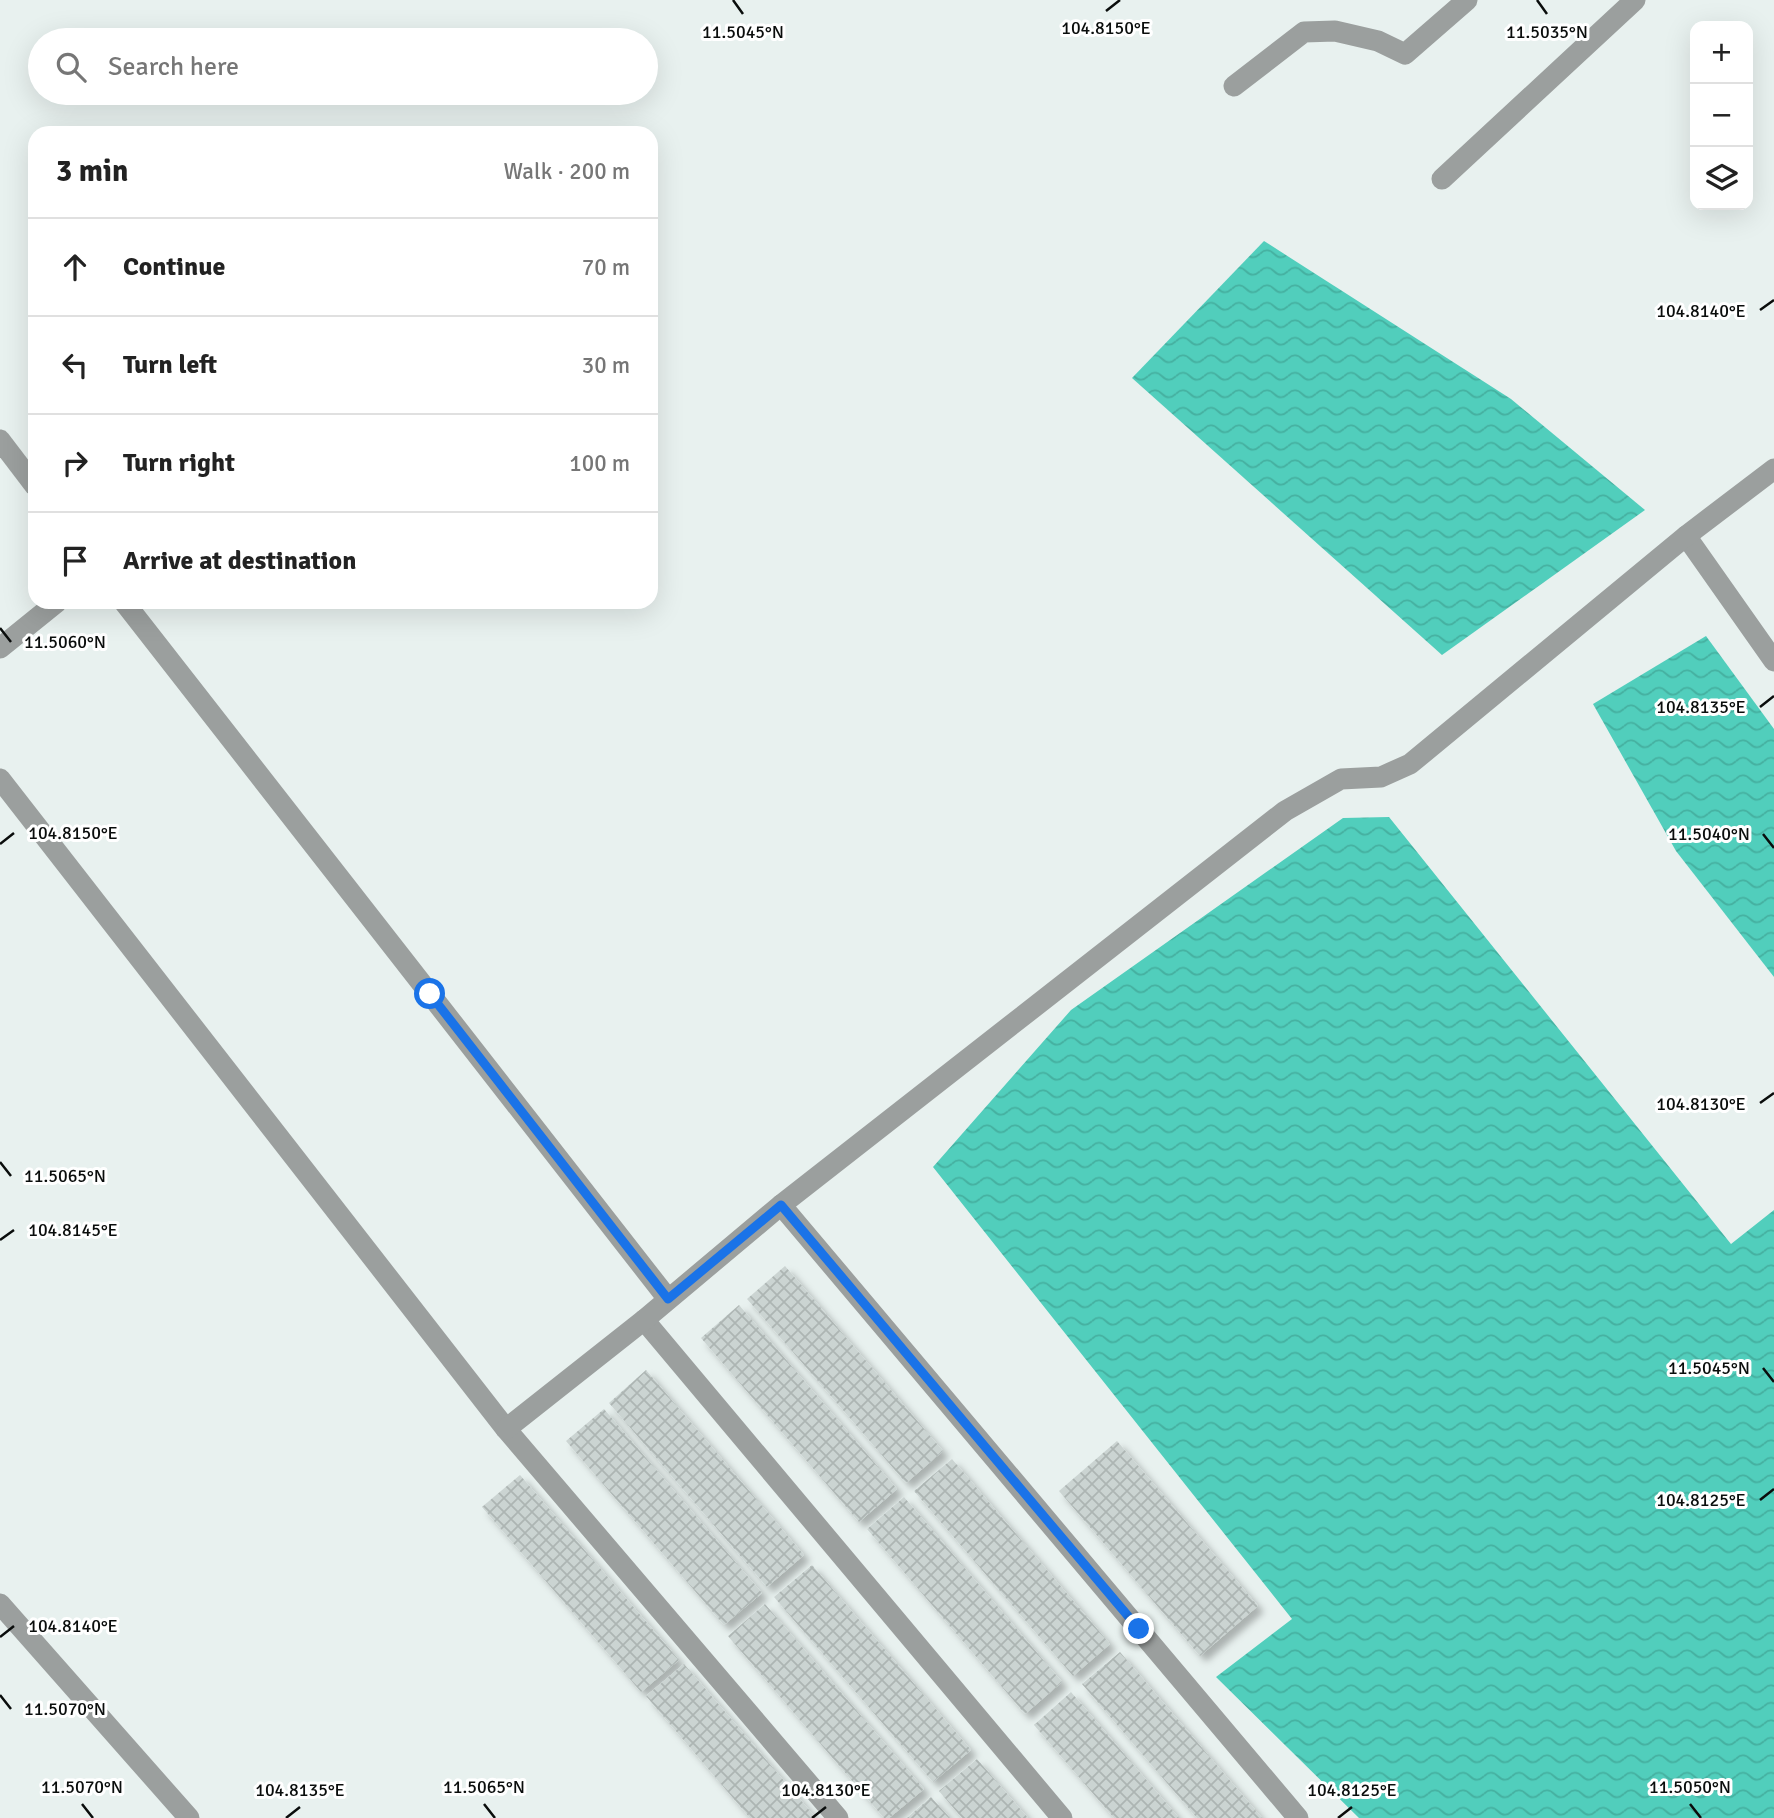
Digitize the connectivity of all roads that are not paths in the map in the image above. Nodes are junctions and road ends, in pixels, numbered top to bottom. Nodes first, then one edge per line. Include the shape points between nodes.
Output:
1 (1467, 0) edge
2 (1635, 0) edge
3 (1234, 86) dead end
4 (1442, 179) dead end
5 (0, 440) edge
6 (1774, 470) edge
7 (28, 477) edge
8 (1686, 536) junction
9 (48, 609) edge
10 (129, 609) edge
11 (0, 648) edge
12 (1774, 661) edge
13 (0, 779) edge
14 (781, 1205) junction
15 (668, 1299) junction
16 (644, 1320) junction
17 (506, 1429) junction
18 (0, 1604) edge
19 (189, 1818) edge
20 (838, 1818) edge
21 (1062, 1818) edge
22 (1297, 1818) edge

1 - 3 street via 1405,54 1378,41 1335,31 1304,33
2 - 4 street
5 - 7 street
6 - 8 street
8 - 12 street
8 - 14 street via 1410,764 1381,778 1340,779 1285,811
9 - 11 street
10 - 15 street
13 - 17 street
14 - 15 street
14 - 22 street
15 - 16 street
16 - 17 street
16 - 21 street
17 - 20 street
18 - 19 street

